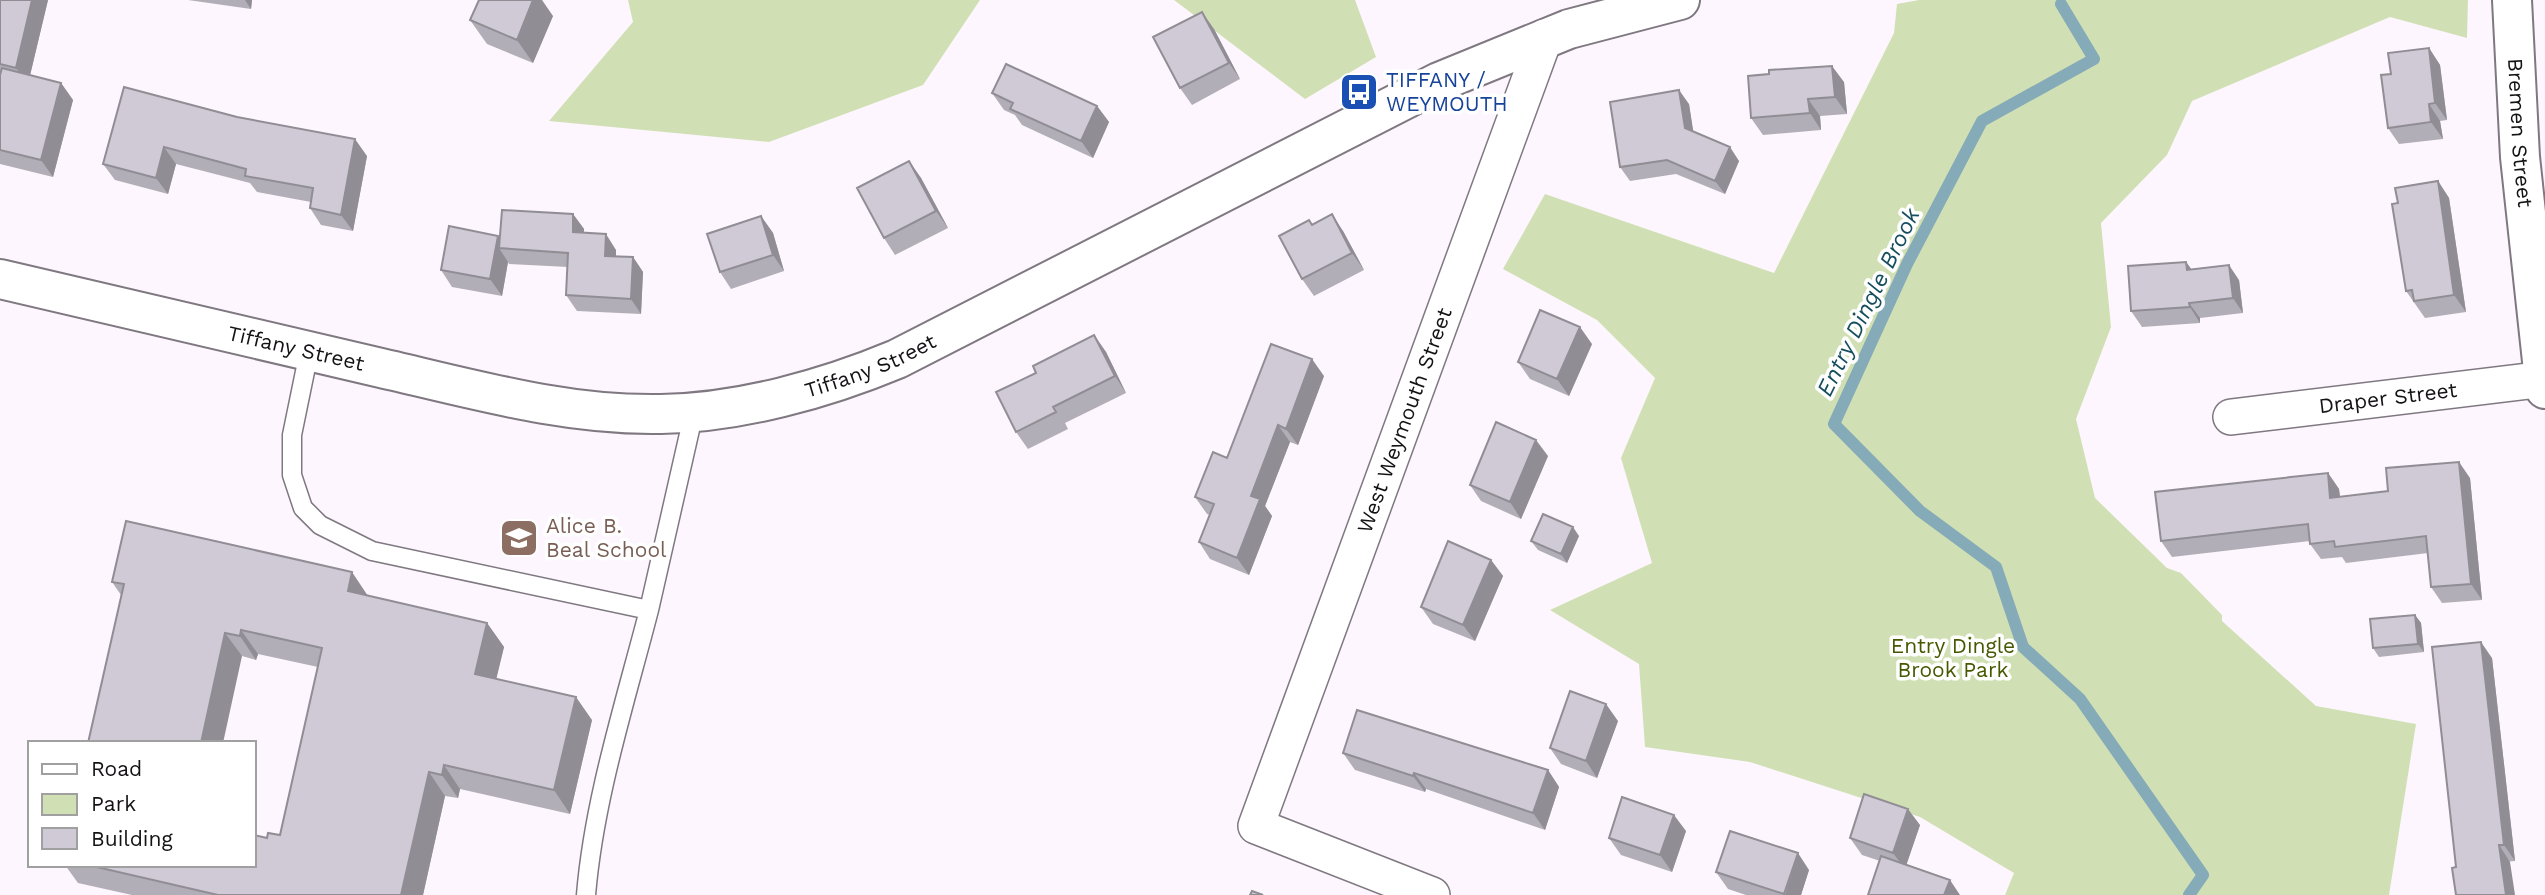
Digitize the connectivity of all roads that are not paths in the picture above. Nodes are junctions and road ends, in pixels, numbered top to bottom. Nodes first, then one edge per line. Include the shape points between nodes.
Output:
1 (1680, 0) edge
2 (2512, 0) edge
3 (1545, 37) junction
4 (0, 279) edge
5 (309, 352) junction
6 (2545, 382) edge
7 (694, 412) junction
8 (2231, 417) dead end
9 (649, 610) junction
10 (1425, 894) edge
11 (586, 895) edge

1 - 3 main road, Tiffany Street
2 - 6 main road, Bremen Street via 2520,157
3 - 7 main road, Tiffany Street via 1382,109 897,359 831,386
3 - 10 street, West Weymouth Street via 1256,827
4 - 5 main road, Tiffany Street
5 - 7 main road, Tiffany Street via 576,409
5 - 9 lane via 292,435 292,475 303,508 320,525 372,551
6 - 8 street, Draper Street
7 - 9 lane
9 - 11 lane via 589,855

